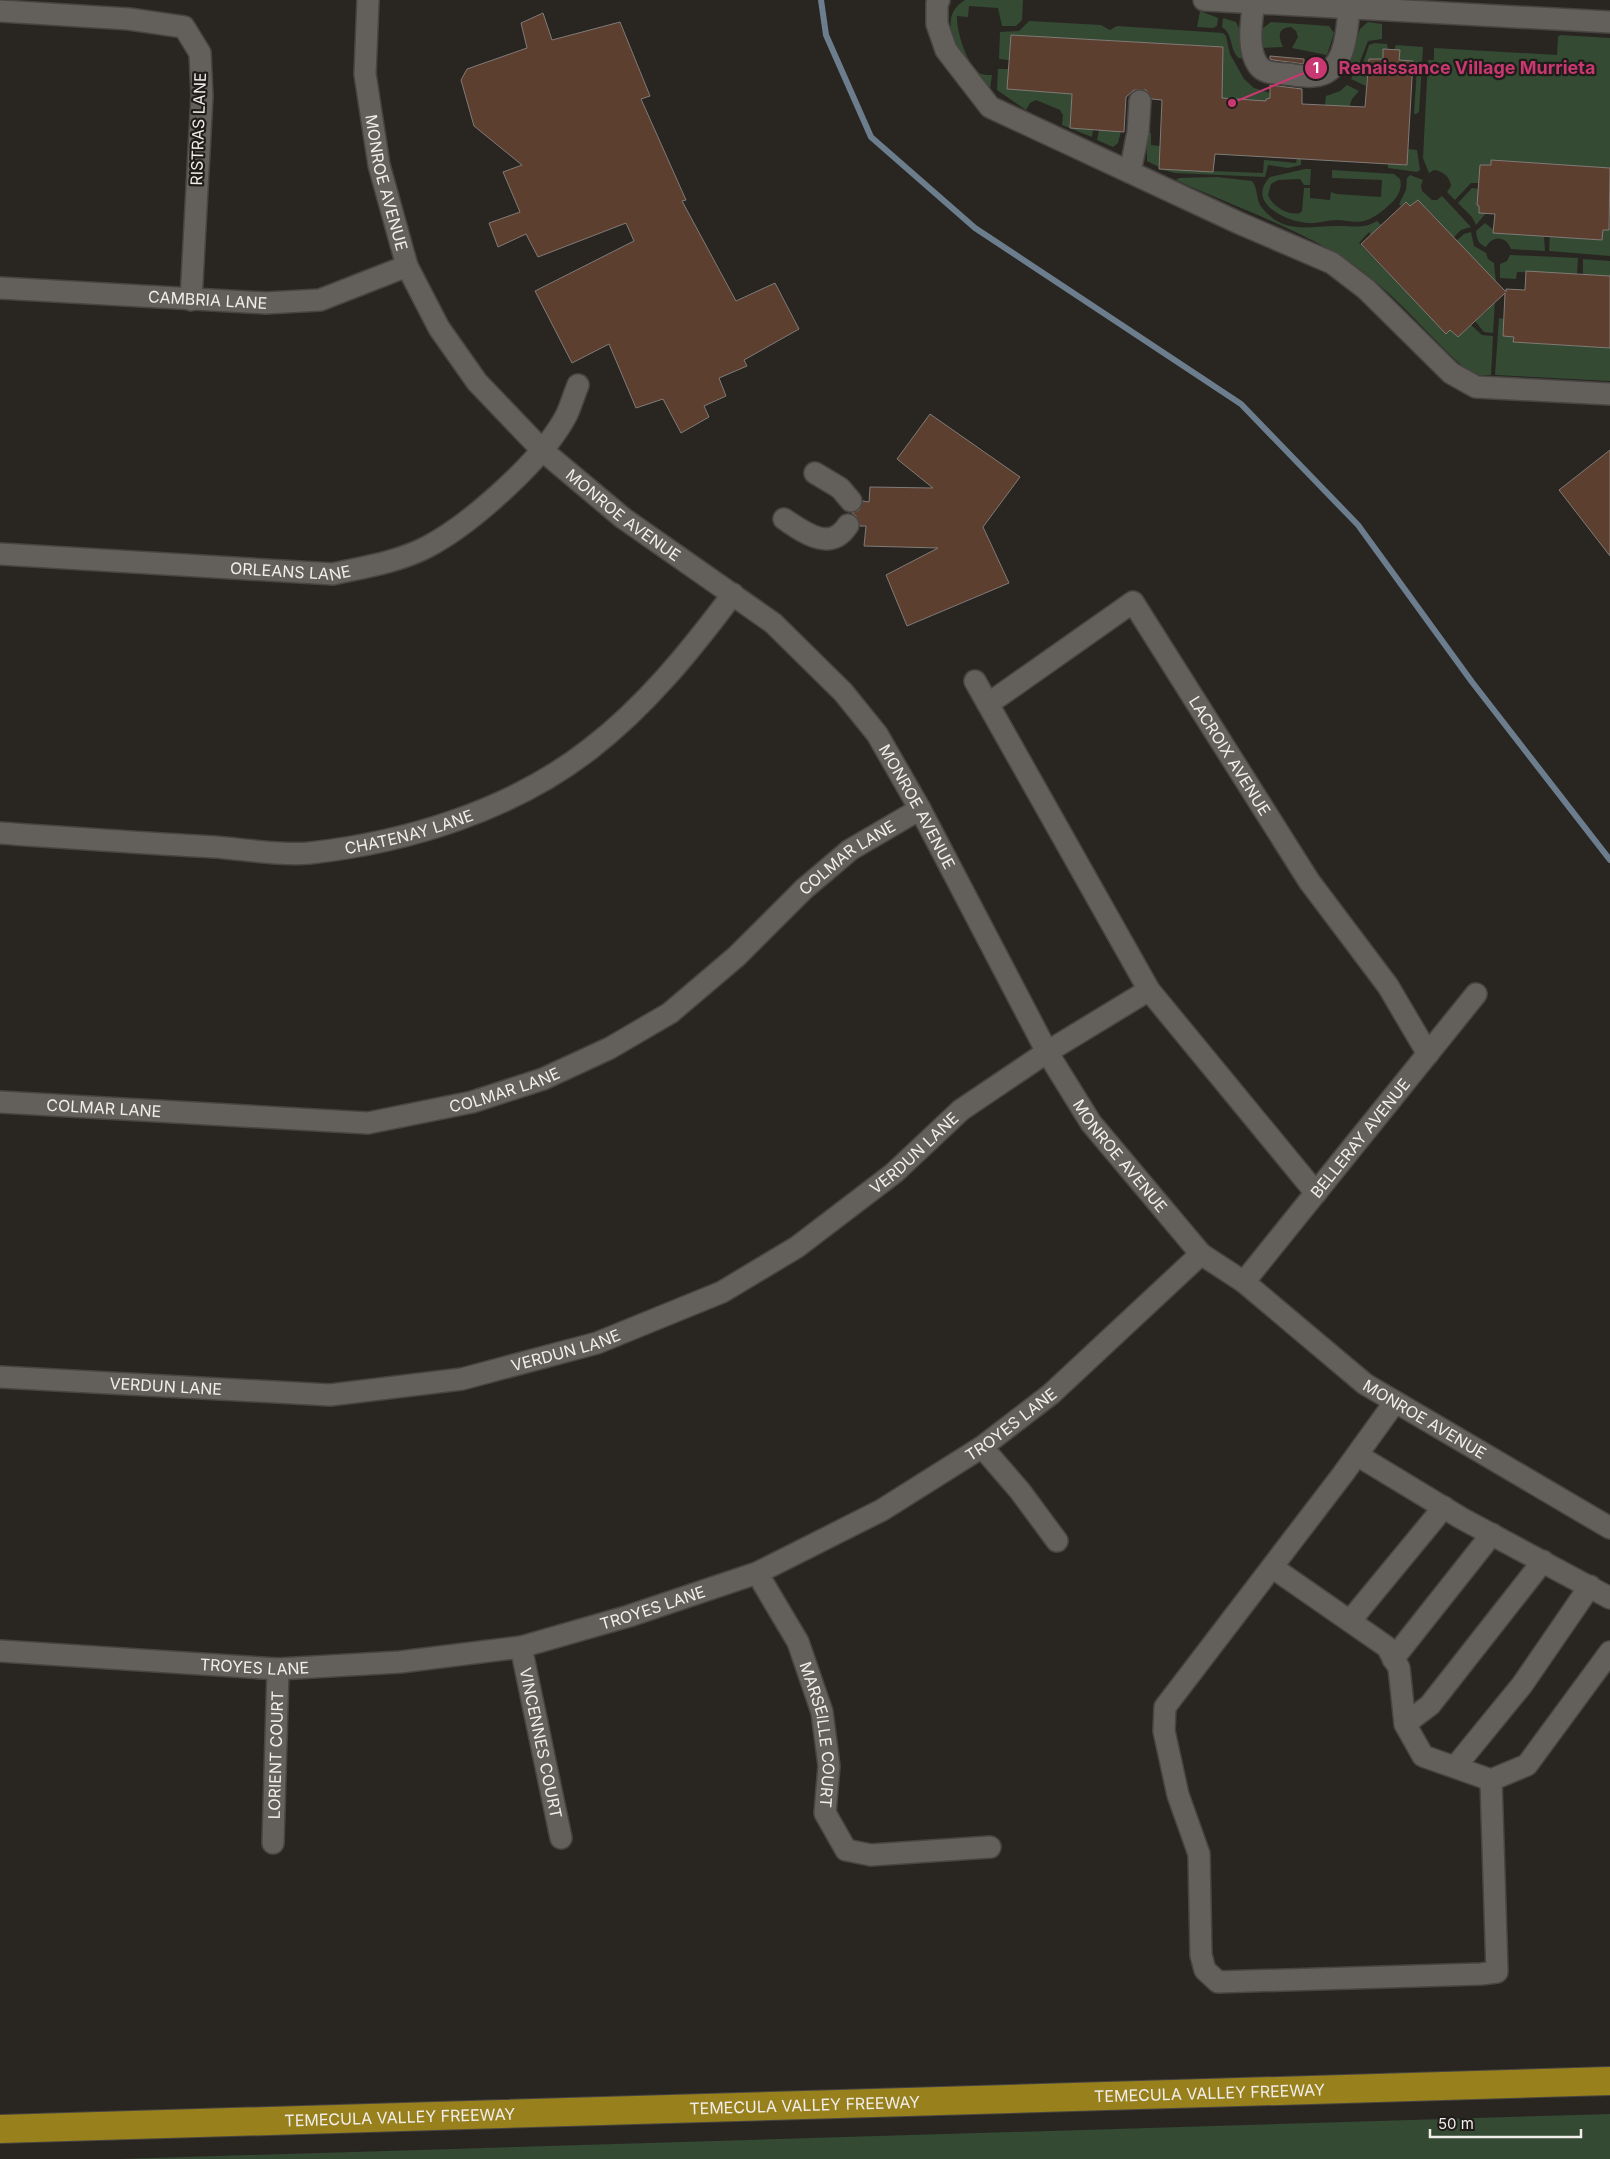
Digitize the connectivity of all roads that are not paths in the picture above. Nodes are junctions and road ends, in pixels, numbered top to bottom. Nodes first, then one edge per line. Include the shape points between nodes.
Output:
1 (368, 0) edge
2 (939, 0) edge
3 (1204, 0) edge
4 (1254, 1) edge
5 (1350, 8) junction
6 (0, 11) edge
7 (1610, 22) edge
8 (1140, 101) dead end
9 (1130, 172) junction
10 (407, 266) junction
11 (0, 288) edge
12 (191, 300) junction
13 (578, 385) dead end
14 (1610, 394) edge
15 (542, 450) junction
16 (815, 473) dead end
17 (851, 501) dead end
18 (784, 519) dead end
19 (848, 524) dead end
20 (0, 554) edge
21 (732, 594) junction
22 (975, 681) dead end
23 (988, 704) junction
24 (920, 809) junction
25 (0, 833) edge
26 (1149, 990) junction
27 (1476, 994) dead end
28 (1047, 1052) junction
29 (1428, 1054) junction
30 (0, 1102) edge
31 (1316, 1193) junction
32 (1201, 1254) junction
33 (1244, 1282) junction
34 (0, 1377) edge
35 (1395, 1402) junction
36 (982, 1447) junction
37 (1357, 1455) junction
38 (1444, 1507) junction
39 (1610, 1528) edge
40 (1492, 1534) junction
41 (1057, 1541) dead end
42 (1543, 1561) junction
43 (1272, 1567) junction
44 (757, 1573) junction
45 (1590, 1586) junction
46 (1610, 1598) edge
47 (1350, 1621) junction
48 (521, 1647) junction
49 (0, 1651) edge
50 (1610, 1652) edge
51 (1393, 1659) junction
52 (278, 1669) junction
53 (1405, 1724) junction
54 (1455, 1767) junction
55 (1491, 1780) junction
56 (561, 1838) dead end
57 (273, 1842) dead end
58 (990, 1847) dead end
59 (1610, 2081) edge
60 (0, 2129) edge

1 - 10 street, MONROE AVENUE via 365,74 379,166
2 - 9 street via 937,24 946,50 990,108
3 - 4 street
4 - 5 street
4 - 5 street via 1253,49 1258,65 1266,72 1312,76 1329,69 1341,56
5 - 7 street
6 - 12 street, RISTRAS LANE via 129,19 184,27 200,53 202,96
8 - 9 street
9 - 14 street via 1332,263 1366,290 1451,373 1476,387
10 - 12 street, CAMBRIA LANE via 320,300 266,303
10 - 15 street, MONROE AVENUE via 438,328 477,382
11 - 12 street, CAMBRIA LANE
13 - 15 street, ORLEANS LANE via 567,415
15 - 20 street, ORLEANS LANE via 489,504 427,547 384,564 333,574
15 - 21 street, MONROE AVENUE via 623,518
16 - 17 street via 840,488
18 - 19 street via 809,535 828,540 839,536
21 - 24 street, MONROE AVENUE via 773,623 843,692 877,734
21 - 25 street, CHATENAY LANE via 690,651 625,719 591,749 554,775 478,813 395,838 308,853
22 - 23 street
23 - 26 street
23 - 29 street, LACROIX AVENUE via 1133,602 1309,881 1388,986
24 - 28 street, MONROE AVENUE
24 - 30 street, COLMAR LANE via 850,850 804,889 737,956 670,1013 610,1048 543,1079 472,1102 368,1123
26 - 28 street, VERDUN LANE
26 - 31 street
27 - 29 street, BELLERAY AVENUE
28 - 32 street, MONROE AVENUE via 1091,1123
28 - 34 street, VERDUN LANE via 961,1110 894,1173 797,1247 722,1292 597,1343 462,1378 330,1395
29 - 31 street, BELLERAY AVENUE
31 - 33 street, BELLERAY AVENUE
32 - 33 street, MONROE AVENUE
32 - 36 street, TROYES LANE via 1051,1394
33 - 35 street, MONROE AVENUE via 1365,1384
35 - 37 street
35 - 39 street, MONROE AVENUE
36 - 41 street
36 - 44 street, TROYES LANE via 882,1510
37 - 38 street
37 - 43 street
38 - 40 street
38 - 47 street
40 - 42 street
40 - 51 street
42 - 45 street
42 - 53 street via 1430,1705
43 - 47 street
43 - 55 street via 1165,1707 1164,1731 1178,1795 1200,1854 1205,1970 1218,1982 1497,1972
44 - 48 street, TROYES LANE via 611,1622
44 - 58 street, MARSEILLE COURT via 798,1642 822,1712 829,1766 825,1813 846,1850 871,1855
45 - 46 street
45 - 54 street via 1522,1685
47 - 51 street via 1387,1647
48 - 52 street, TROYES LANE via 400,1662
48 - 56 street, VINCENNES COURT
49 - 52 street, TROYES LANE
50 - 55 street via 1527,1765
51 - 53 street via 1399,1668
52 - 57 street, LORIENT COURT
53 - 54 street via 1423,1756
54 - 55 street
59 - 60 highway, TEMECULA VALLEY FREEWAY

